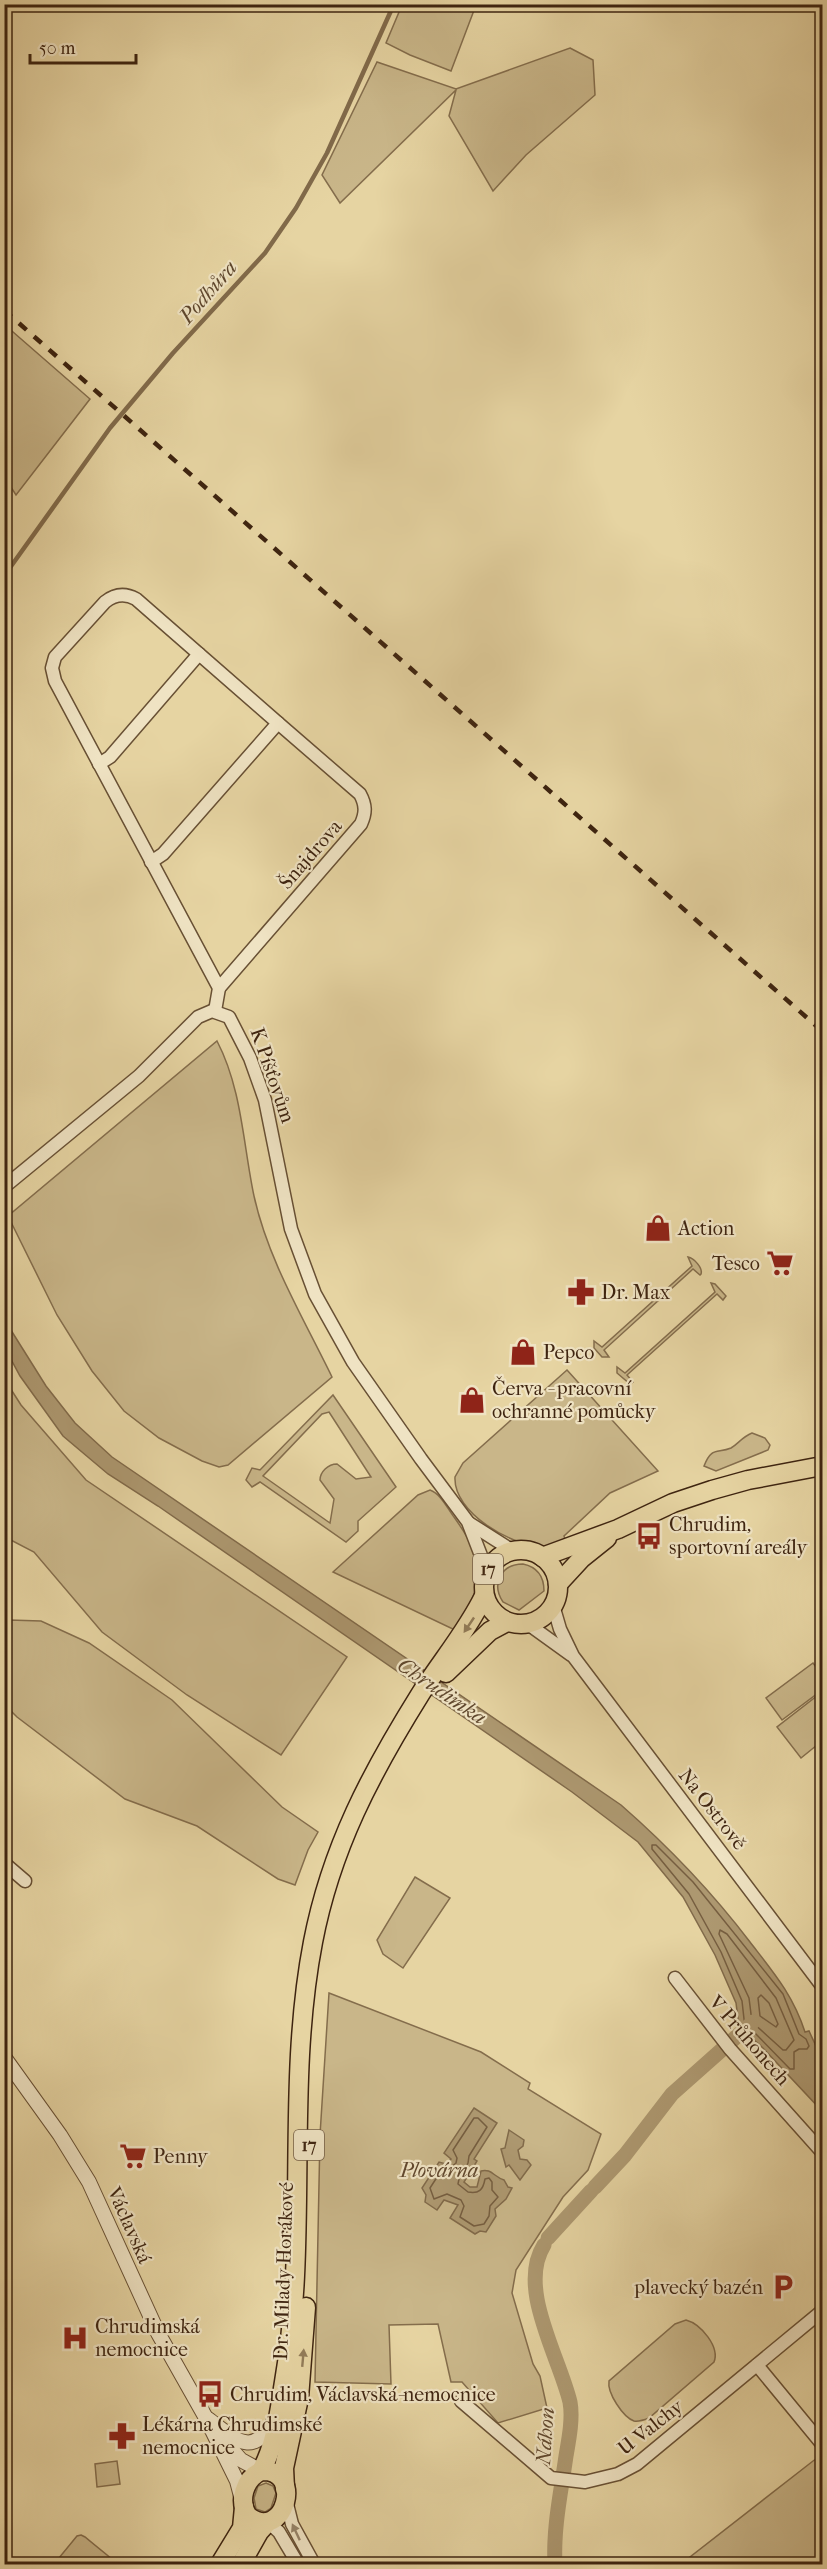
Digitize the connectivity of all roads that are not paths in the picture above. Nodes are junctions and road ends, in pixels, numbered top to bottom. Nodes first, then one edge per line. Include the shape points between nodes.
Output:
1 (199, 654) junction
2 (278, 723) junction
3 (99, 764) junction
4 (151, 862) junction
5 (219, 988) junction
6 (215, 1011) junction
7 (4, 1187) edge
8 (822, 1466) edge
9 (468, 1522) junction
10 (618, 1529) junction
11 (513, 1551) junction
12 (542, 1557) junction
13 (487, 1571) junction
14 (558, 1584) junction
15 (484, 1596) junction
16 (554, 1605) junction
17 (507, 1622) junction
18 (528, 1624) junction
19 (455, 1655) junction
20 (573, 1656) junction
21 (4, 1863) edge
22 (330, 1874) junction
23 (25, 1881) dead end
24 (675, 1978) dead end
25 (822, 1986) edge
26 (4, 2057) edge
27 (822, 2152) edge
28 (822, 2312) edge
29 (757, 2365) junction
30 (461, 2401) dead end
31 (278, 2413) junction
32 (206, 2418) junction
33 (822, 2444) edge
34 (261, 2471) junction
35 (286, 2492) junction
36 (243, 2505) junction
37 (268, 2522) junction
38 (220, 2565) edge
39 (241, 2565) edge
40 (298, 2565) edge
41 (314, 2565) edge

1 - 2 street, Šnajdrova
1 - 3 street
1 - 3 street, Šnajdrova via 136,599 124,594 105,602 56,657 52,668 55,681
2 - 4 street via 163,854
2 - 5 street, Šnajdrova via 360,794 365,804 364,817
3 - 4 street, Šnajdrova
4 - 5 street, Šnajdrova
5 - 6 street
6 - 7 street via 198,1017 139,1076
6 - 9 street, K Píšťovům via 233,1022 259,1082 271,1122 291,1229 308,1278 339,1340
8 - 10 main road via 712,1490
9 - 11 street
9 - 13 street
10 - 12 main road
10 - 14 main road
11 - 12 main road, 17 via 523,1550
11 - 13 main road, 17 via 502,1555
12 - 14 main road
13 - 15 main road, 17
14 - 16 main road
15 - 17 main road, 17 via 489,1607
15 -> 19 main road, 17
16 - 18 main road via 547,1614
16 - 20 street, Na Ostrově
17 - 18 main road
17 - 19 main road, 17
18 - 20 street, Na Ostrově
19 - 22 main road, Dr. Milady Horákové / 17 via 411,1709 366,1785
20 - 25 street, Na Ostrově
21 - 23 street
22 - 31 main road, Dr. Milady Horákové / 17 via 312,1946 305,2006 295,2302
35 -> 22 main road, Dr. Milady Horákové / 17 via 284,2468 303,2358 310,2074
24 - 27 street, V Průhonech via 727,2045
26 - 32 street, Václavská via 89,2182 158,2333
28 - 29 street, U Valchy
29 - 30 street, U Valchy via 630,2469 580,2482 551,2478
29 - 33 street
31 - 32 street via 263,2438 248,2443 239,2442
31 - 34 main road, Dr. Milady Horákové / 17 via 270,2452
32 - 34 street, Václavská via 237,2456
32 - 36 street, Václavská via 237,2481
34 - 35 main road via 277,2474
34 - 36 main road via 247,2484
35 - 37 main road via 279,2514
41 -> 35 street via 292,2524
36 - 37 main road via 252,2519
36 - 38 main road via 242,2528
37 - 39 main road
37 - 40 street via 279,2532

